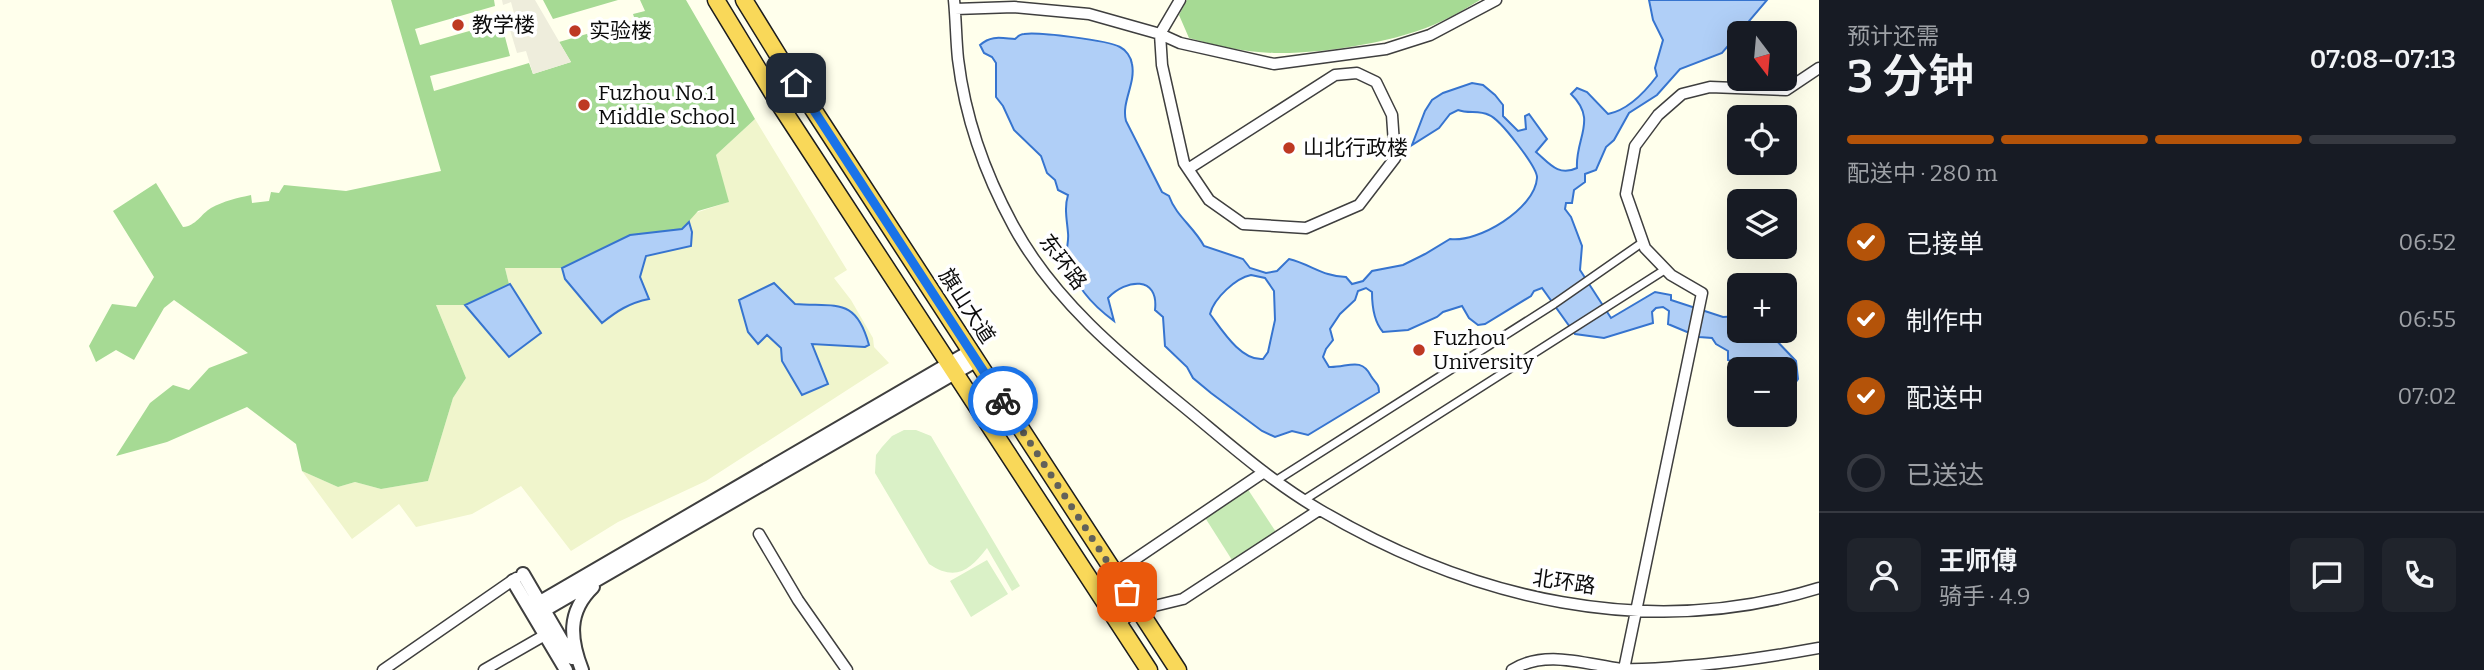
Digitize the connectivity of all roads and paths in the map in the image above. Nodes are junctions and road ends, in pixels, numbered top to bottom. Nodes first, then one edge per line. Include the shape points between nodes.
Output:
1 (716, 0) edge
2 (744, 0) edge
3 (1180, 0) edge
4 (1496, 0) edge
5 (954, 5) edge
6 (1160, 34) junction
7 (1819, 68) edge
8 (1188, 169) junction
9 (1643, 242) junction
10 (1666, 269) junction
11 (974, 356) junction
12 (953, 368) junction
13 (1264, 472) junction
14 (1277, 480) junction
15 (1304, 500) junction
16 (1318, 510) junction
17 (759, 534) dead end
18 (608, 573) junction
19 (1115, 573) junction
20 (518, 577) joint
21 (1094, 587) junction
22 (1819, 588) edge
23 (537, 609) junction
24 (1138, 610) junction
25 (1635, 610) junction
26 (1118, 622) junction
27 (545, 635) junction
28 (1819, 648) edge
29 (1601, 668) edge
30 (1624, 669) edge
31 (383, 670) edge
32 (484, 670) edge
33 (566, 670) edge
34 (581, 670) edge
35 (847, 670) edge
36 (1149, 670) edge
37 (1178, 670) edge
38 (1512, 670) edge
39 (1654, 670) edge

1 - 12 highway
2 - 11 highway, 旗山大道
3 - 6 street
4 - 6 street via 1430,36 1386,49 1274,64 1180,43
5 - 6 street via 1089,14
5 - 13 street, 东环路 via 958,60 970,119 1013,226 1038,265 1075,311 1121,356
6 - 8 street via 1161,65
7 - 9 street via 1786,90 1710,87 1682,94 1658,115 1635,146 1626,194
8 - 8 street via 1209,200 1243,225 1306,228 1359,205 1395,158 1392,114 1376,82 1357,74 1335,75
9 - 10 street
9 - 14 street
10 - 15 street
10 - 25 street via 1702,292
11 - 12 street
11 - 19 highway, 旗山大道
12 - 18 street
12 - 21 highway
12 - 23 street
13 - 14 street, 东环路
13 - 19 street
14 - 15 street, 东环路
15 - 16 street, 北环路
16 - 24 street via 1183,599
16 - 25 street, 北环路 via 1472,582 1552,601
17 - 35 street
18 - 23 street
18 - 34 street via 585,595 573,619 572,639
19 - 21 street
19 - 24 highway, 旗山大道
20 - 23 street
20 - 31 street
21 - 26 highway
22 - 25 street, 北环路 via 1706,610
23 - 27 street
23 - 34 street
24 - 26 street
24 - 37 highway, 旗山大道
25 - 30 street
26 - 36 highway
27 - 32 street
27 - 33 street
28 - 39 street via 1744,662
29 - 30 street
29 - 38 street via 1561,658 1521,664
30 - 39 street

